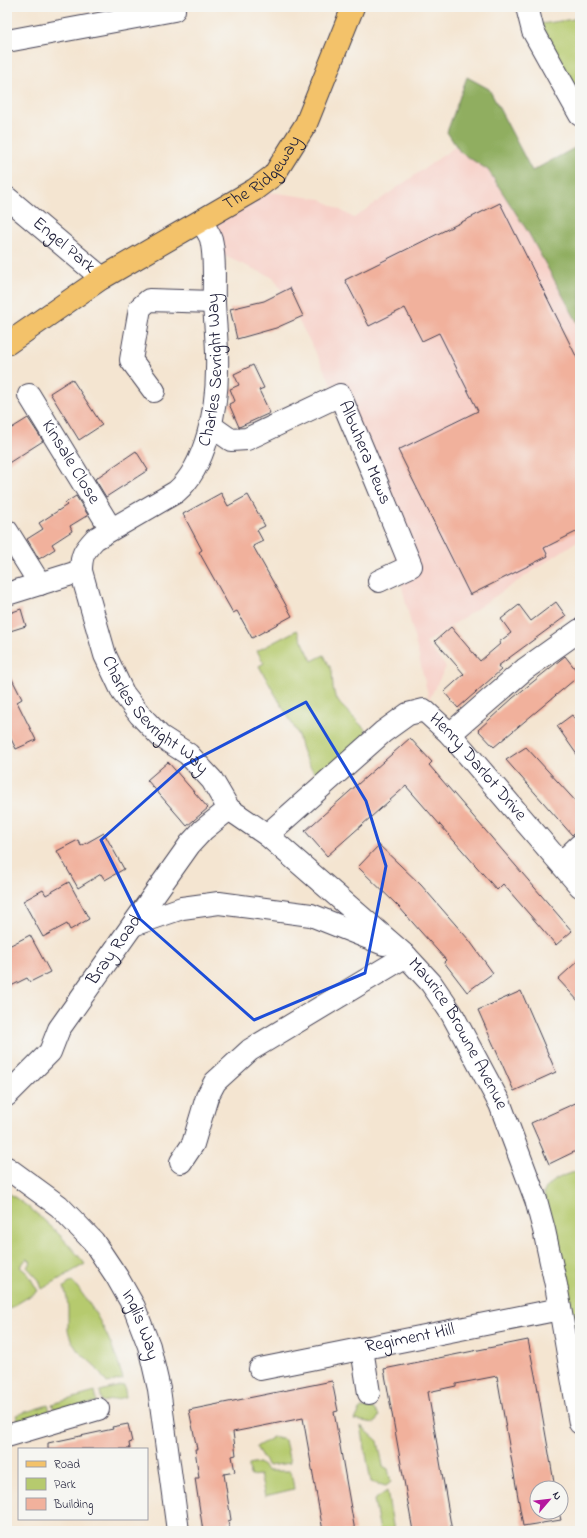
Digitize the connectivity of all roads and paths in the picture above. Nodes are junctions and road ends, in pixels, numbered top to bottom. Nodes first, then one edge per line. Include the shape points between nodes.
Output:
1 (353, 7) edge
2 (527, 7) edge
3 (174, 10) dead end
4 (7, 41) edge
5 (580, 115) edge
6 (7, 198) edge
7 (201, 221) junction
8 (102, 278) junction
9 (214, 302) junction
10 (7, 344) edge
11 (154, 391) dead end
12 (29, 395) dead end
13 (211, 426) junction
14 (111, 529) junction
15 (7, 531) edge
16 (81, 571) junction
17 (379, 581) dead end
18 (40, 584) junction
19 (7, 594) edge
20 (580, 630) edge
21 (450, 734) junction
22 (229, 809) junction
23 (267, 835) junction
24 (580, 845) edge
25 (561, 863) junction
26 (580, 886) edge
27 (133, 925) junction
28 (406, 956) junction
29 (7, 1094) edge
30 (181, 1162) dead end
31 (7, 1168) edge
32 (560, 1309) junction
33 (362, 1349) junction
34 (260, 1369) dead end
35 (369, 1393) dead end
36 (98, 1409) dead end
37 (580, 1423) edge
38 (7, 1436) edge
39 (178, 1531) edge

1 - 7 main road, The Ridgeway via 306,124 274,175 254,190
2 - 5 street via 533,31
3 - 4 street
6 - 8 street, Engel Park
7 - 8 main road, The Ridgeway
7 - 9 street, Charles Sevright Way via 210,238 213,251
8 - 10 main road, The Ridgeway
9 - 11 street via 149,300 140,308 131,360
9 - 13 street, Charles Sevright Way via 217,370
12 - 14 street, Kinsale Close
13 - 14 street, Charles Sevright Way via 196,466 185,484 176,492
13 - 17 street, Albuhera Mews via 231,440 247,439 340,395 411,566
14 - 16 street via 85,549 81,558
15 - 18 street
16 - 18 street
16 - 22 street, Charles Sevright Way via 105,655 123,693 153,731 188,754 212,780
18 - 19 street
20 - 21 street via 525,669
21 - 23 street, Henry Darlot Drive via 424,710 408,714 383,732
21 - 25 street, Henry Darlot Drive
22 - 23 street, Charles Sevright Way
22 - 27 street, Bray Road via 190,844
23 - 28 street, Charles Sevright Way
24 - 25 street
25 - 26 street, Henry Darlot Drive
27 - 28 street via 182,908 219,903 311,915
27 - 29 street, Bray Road via 59,1029 50,1052
28 - 30 street, Maurice Browne Avenue via 250,1050 216,1082 207,1097 193,1144
28 - 32 street, Maurice Browne Avenue via 432,983 448,1008 500,1104 536,1200
31 - 39 street, Inglis Way via 59,1206 93,1241 134,1308 149,1346 159,1389
32 - 33 street, Regiment Hill
32 - 37 street, Maurice Browne Avenue
33 - 34 street, Regiment Hill
33 - 35 street
36 - 38 street

